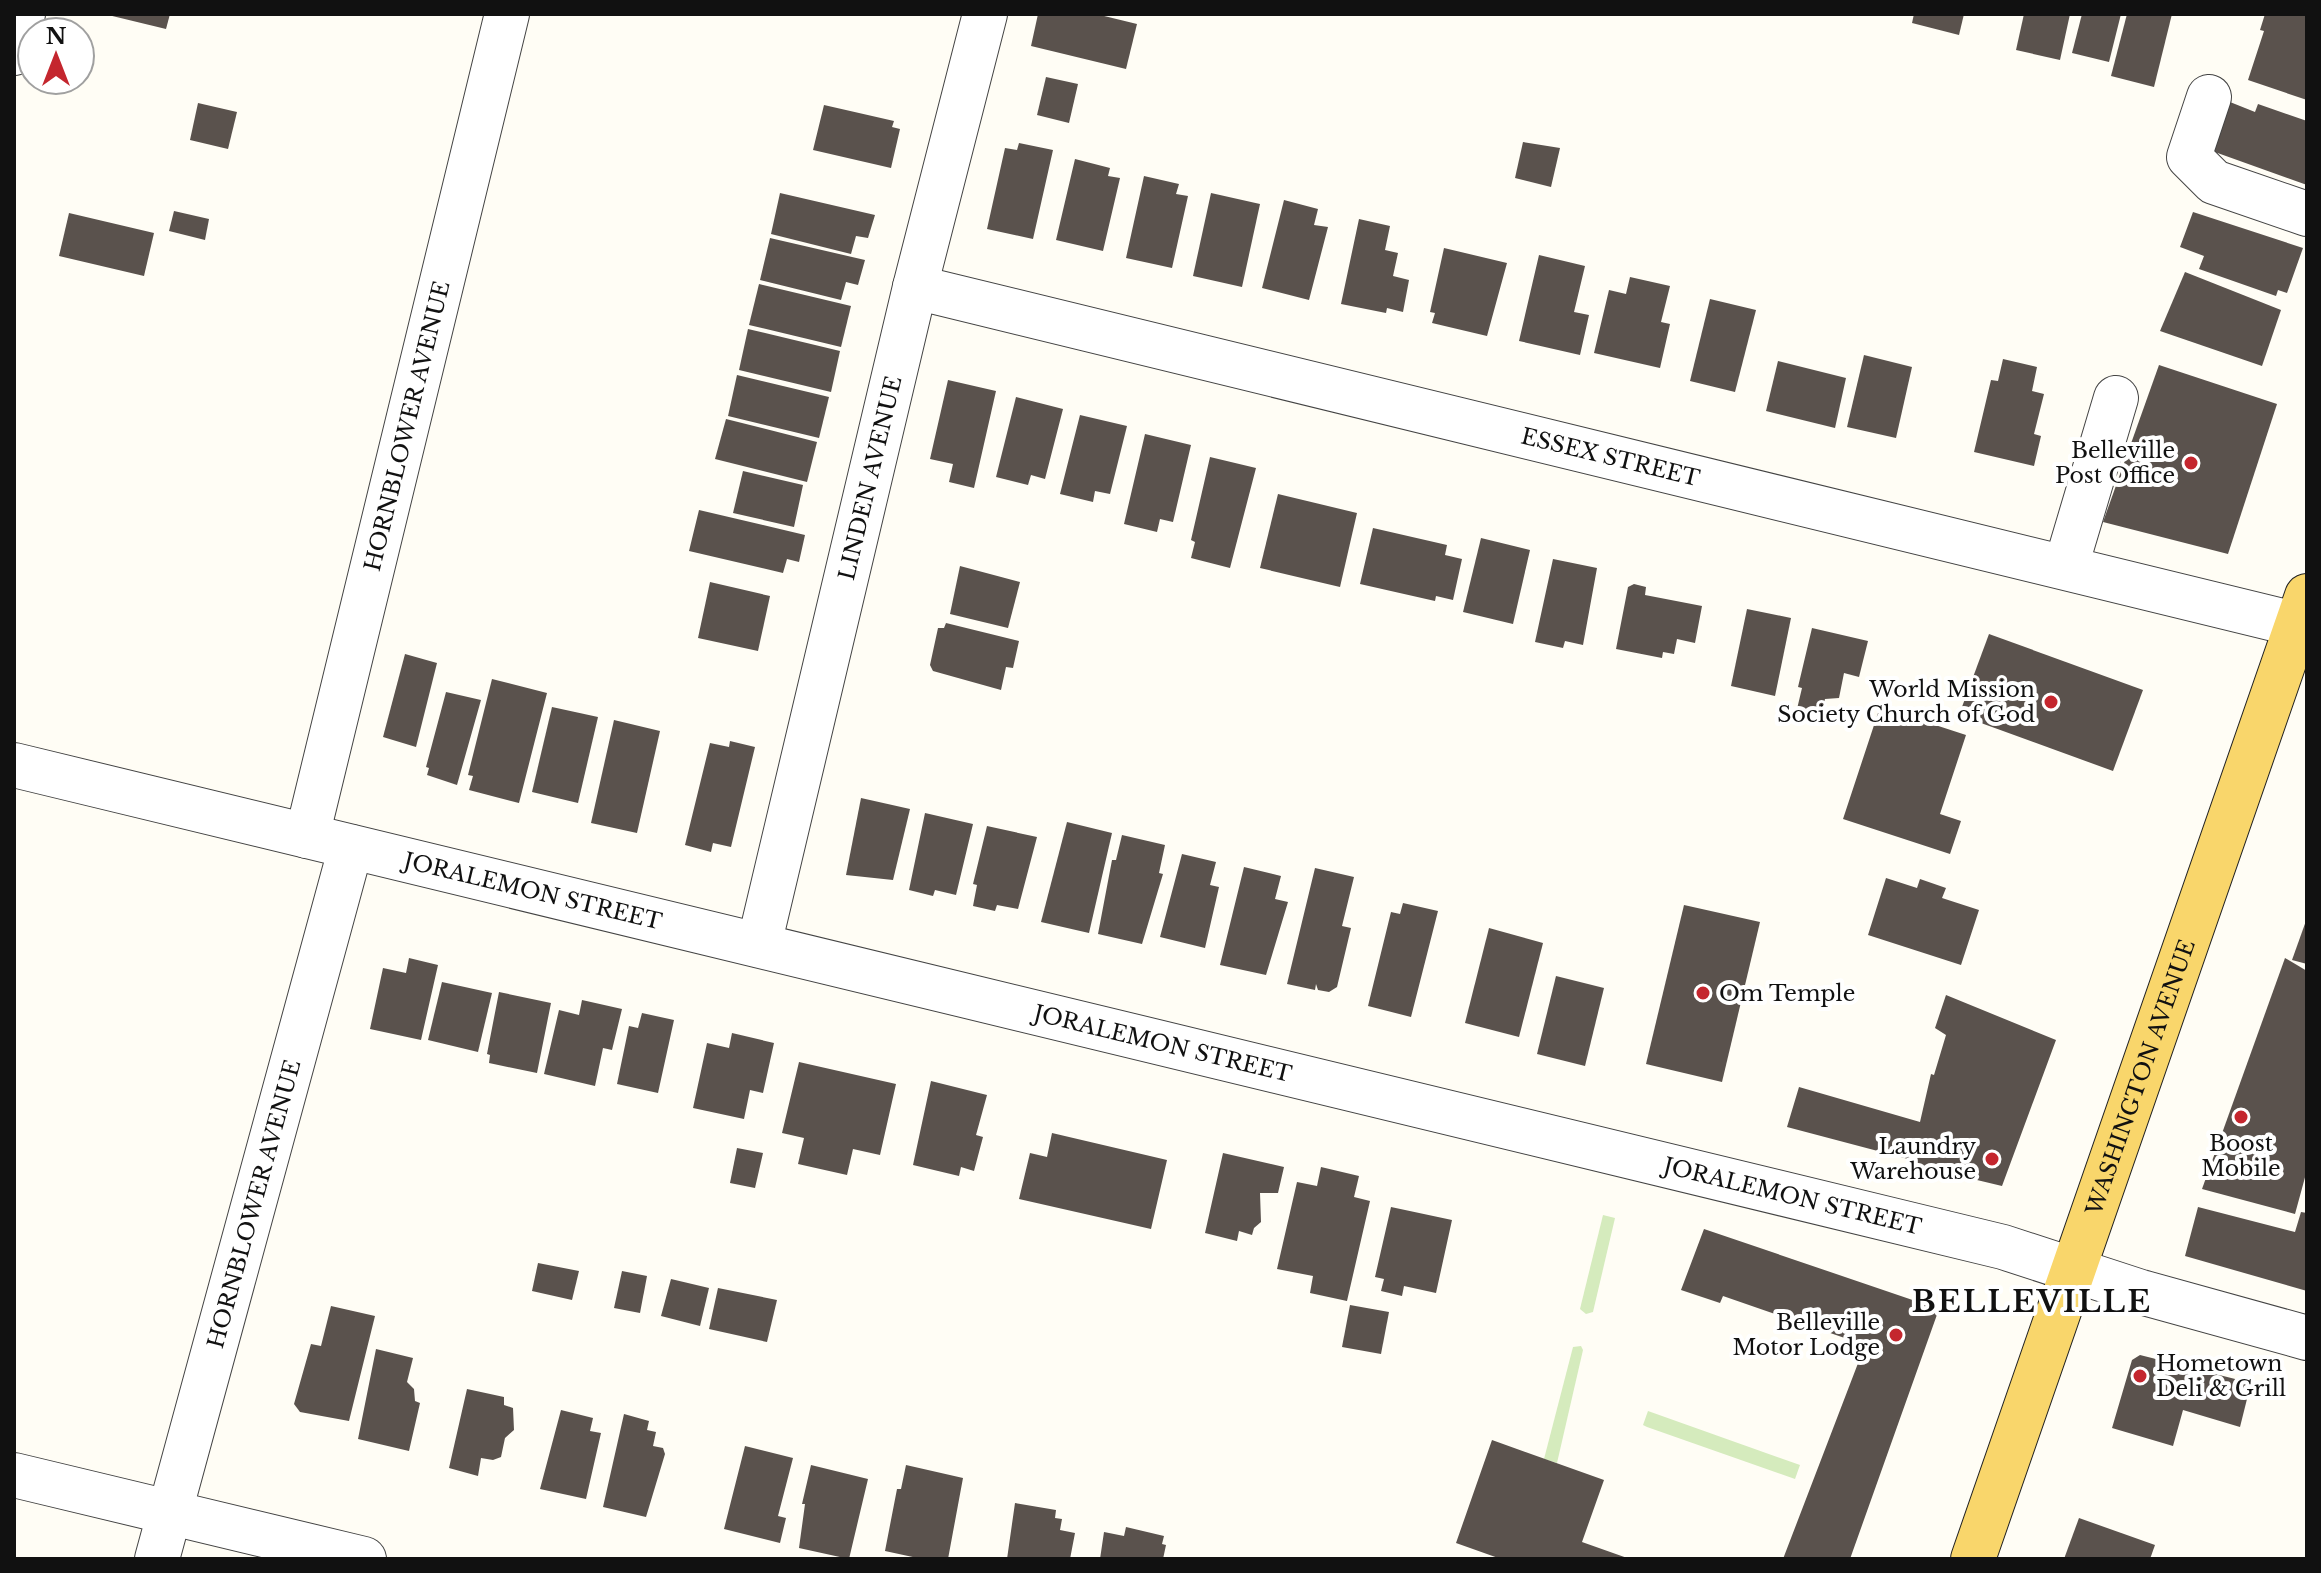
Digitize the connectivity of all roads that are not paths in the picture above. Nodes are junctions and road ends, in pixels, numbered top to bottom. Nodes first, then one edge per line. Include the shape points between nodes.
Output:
1 (23, 14) edge
2 (507, 14) edge
3 (985, 14) edge
4 (14, 53) edge
5 (2209, 97) dead end
6 (2307, 214) edge
7 (915, 287) junction
8 (2116, 398) dead end
9 (2066, 566) junction
10 (2304, 615) edge
11 (14, 765) edge
12 (307, 836) junction
13 (351, 847) junction
14 (759, 945) junction
15 (2075, 1271) junction
16 (2307, 1338) edge
17 (14, 1475) edge
18 (169, 1512) junction
19 (157, 1559) edge
20 (364, 1559) edge
21 (1973, 1559) edge

1 - 4 street
2 - 12 street, HORNBLOWER AVENUE
3 - 7 street, LINDEN AVENUE
5 - 6 street via 2189,157 2214,182
7 - 9 street, ESSEX STREET
7 - 14 street, LINDEN AVENUE
8 - 9 street
9 - 10 street, ESSEX STREET
10 - 15 main road, WASHINGTON AVENUE
11 - 12 street, JORALEMON STREET
12 - 13 street, JORALEMON STREET
13 - 14 street, JORALEMON STREET
13 - 18 street, HORNBLOWER AVENUE
14 - 15 street, JORALEMON STREET via 2003,1247
15 - 16 street, JORALEMON STREET
15 - 21 main road, WASHINGTON AVENUE
17 - 18 street
18 - 19 street, HORNBLOWER AVENUE
18 - 20 street

